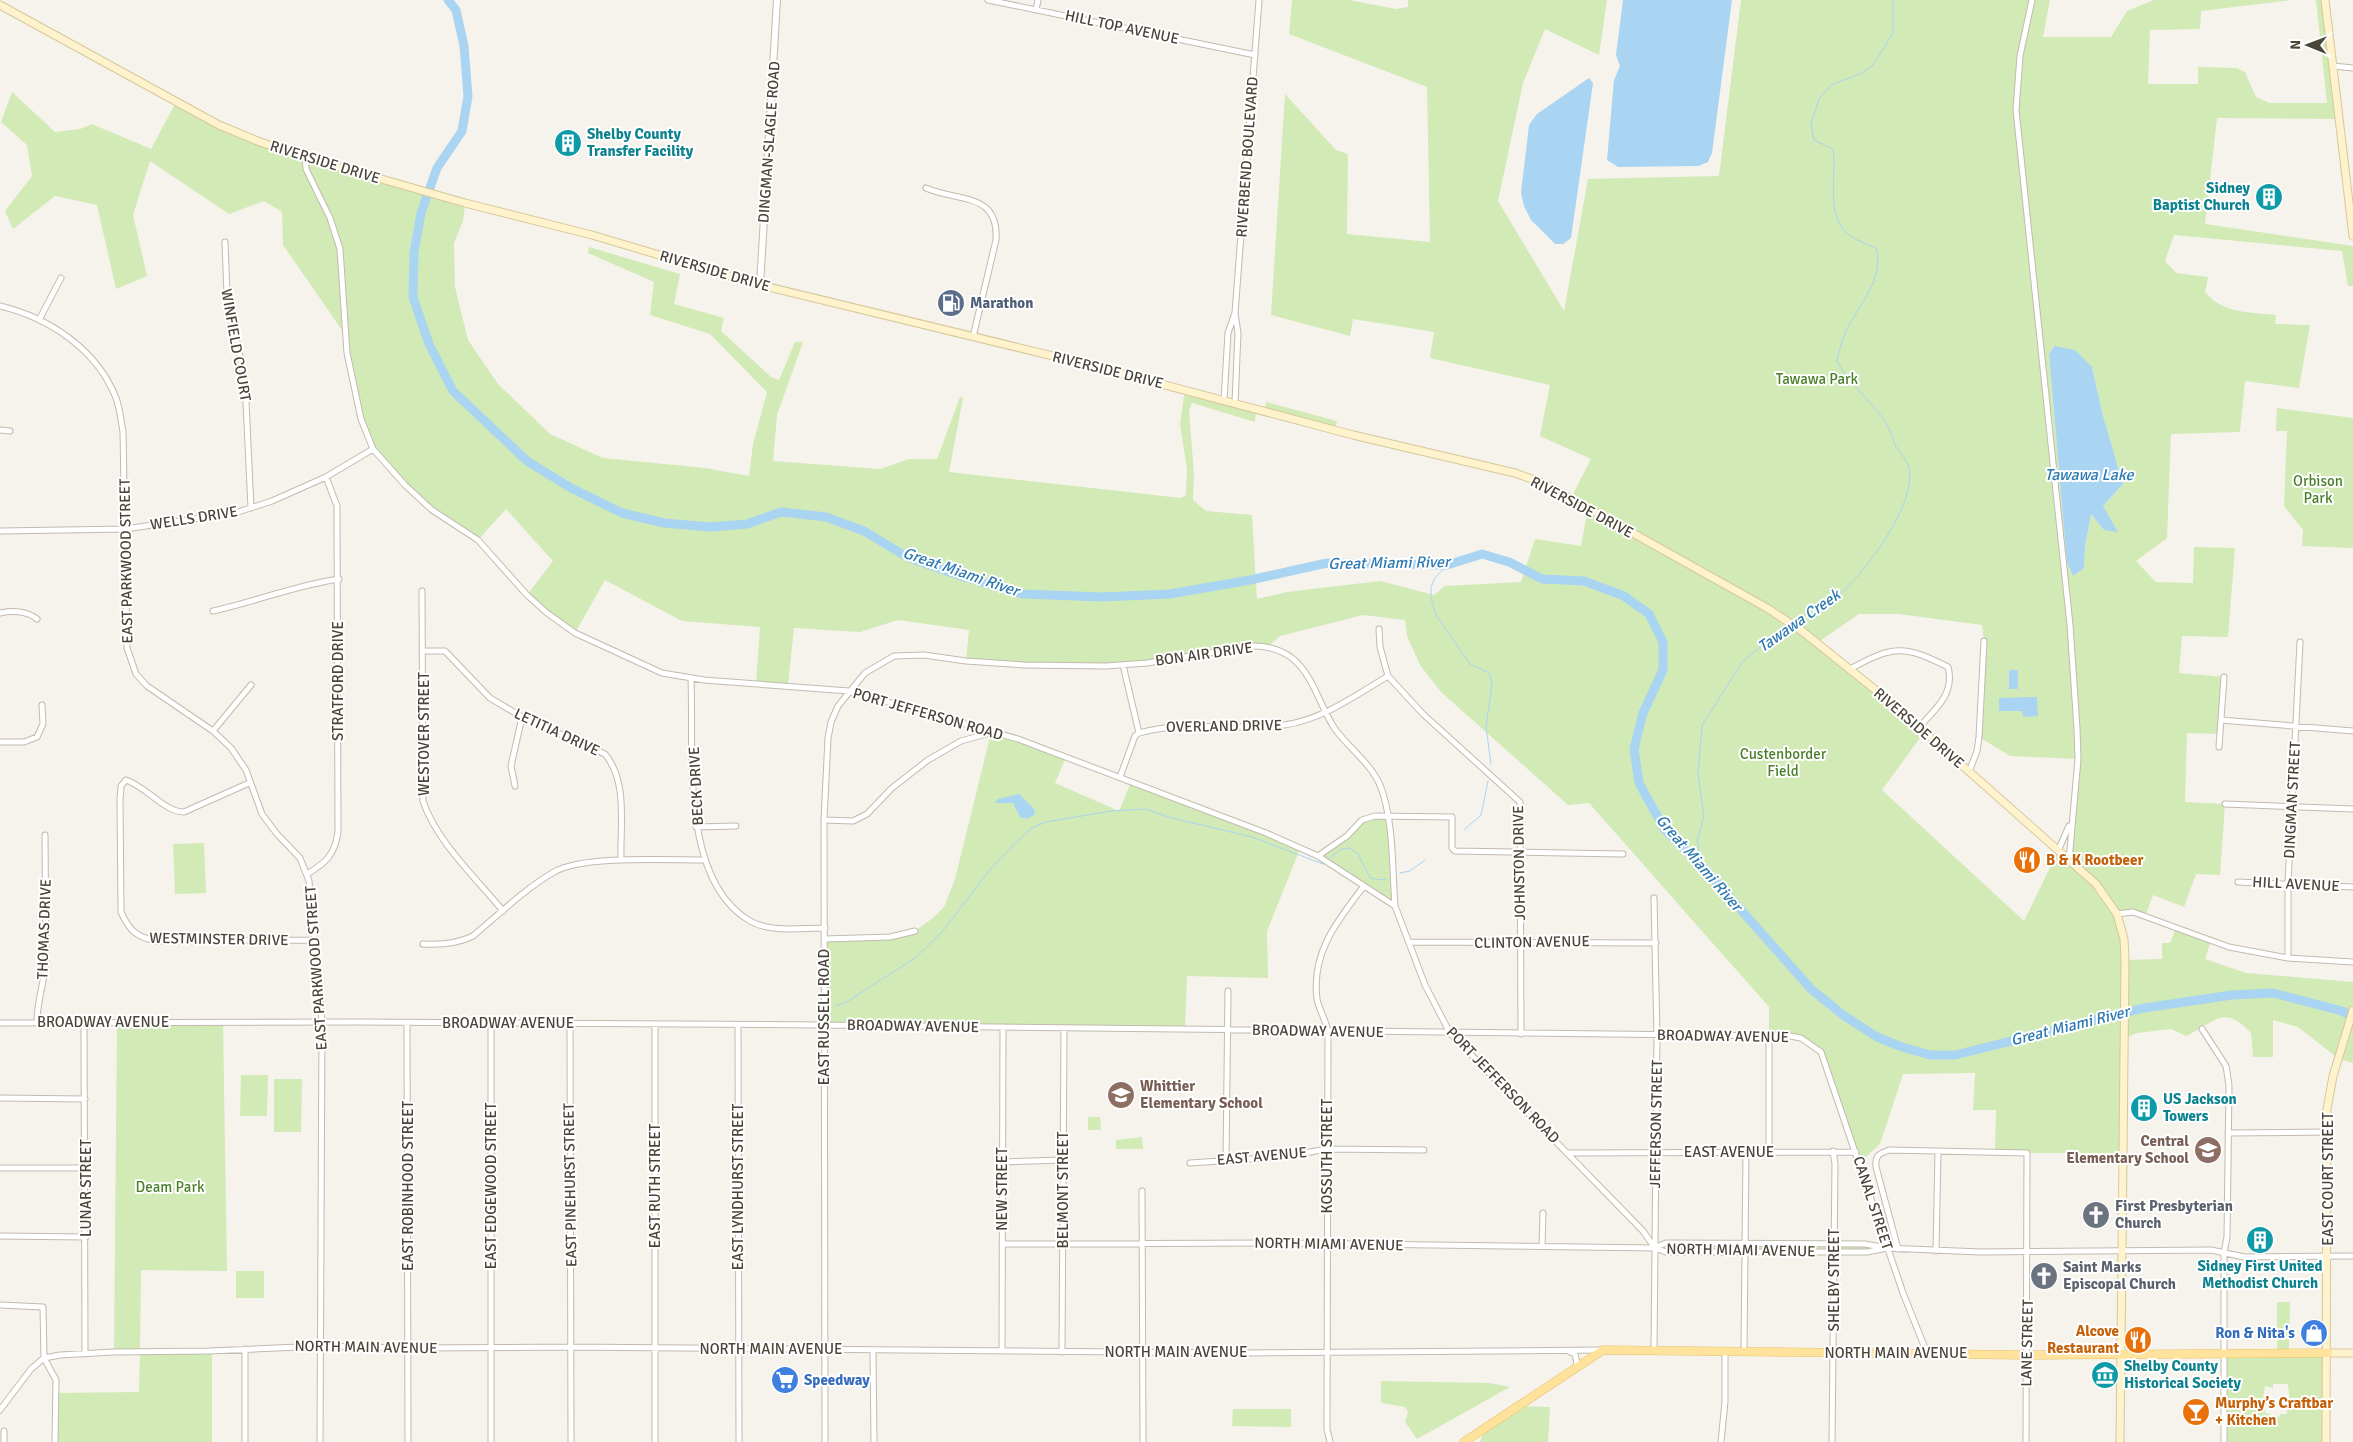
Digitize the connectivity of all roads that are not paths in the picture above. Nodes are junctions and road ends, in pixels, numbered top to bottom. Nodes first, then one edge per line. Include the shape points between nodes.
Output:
1 (777, 0) edge
2 (988, 0) edge
3 (1038, 0) edge
4 (1259, 0) edge
5 (2032, 0) edge
6 (2325, 0) edge
7 (0, 5) edge
8 (1036, 10) junction
9 (1255, 54) junction
10 (2333, 66) junction
11 (2353, 68) edge
12 (305, 157) junction
13 (2345, 174) junction
14 (2353, 175) edge
15 (926, 188) dead end
16 (2353, 236) edge
17 (225, 242) dead end
18 (61, 278) dead end
19 (760, 284) junction
20 (0, 306) edge
21 (1235, 313) junction
22 (39, 320) junction
23 (973, 337) junction
24 (1224, 400) junction
25 (1235, 403) junction
26 (0, 430) edge
27 (10, 431) dead end
28 (373, 449) junction
29 (326, 477) junction
30 (251, 508) junction
31 (125, 529) junction
32 (0, 531) edge
33 (339, 579) junction
34 (422, 591) dead end
35 (213, 611) dead end
36 (0, 613) edge
37 (37, 619) dead end
38 (1379, 629) dead end
39 (1984, 641) dead end
40 (2300, 642) dead end
41 (424, 650) junction
42 (1123, 665) junction
43 (1850, 669) junction
44 (1388, 676) junction
45 (2224, 677) dead end
46 (691, 679) junction
47 (251, 685) dead end
48 (849, 691) junction
49 (42, 705) dead end
50 (1326, 712) junction
51 (522, 717) junction
52 (2222, 720) junction
53 (2296, 725) junction
54 (1920, 726) junction
55 (213, 731) junction
56 (2353, 731) edge
57 (991, 733) junction
58 (1139, 733) junction
59 (0, 742) edge
60 (2219, 748) dead end
61 (1969, 772) junction
62 (1120, 777) junction
63 (249, 783) junction
64 (515, 786) dead end
65 (2225, 804) dead end
66 (2292, 807) junction
67 (2353, 810) edge
68 (1387, 816) junction
69 (824, 820) junction
70 (2071, 821) junction
71 (736, 826) dead end
72 (696, 827) junction
73 (45, 835) dead end
74 (2058, 851) junction
75 (1520, 852) junction
76 (1623, 854) dead end
77 (1318, 856) junction
78 (621, 860) junction
79 (705, 860) junction
80 (2070, 861) junction
81 (307, 874) junction
82 (2238, 882) dead end
83 (2288, 884) junction
84 (1364, 886) junction
85 (2353, 887) edge
86 (1654, 898) dead end
87 (1395, 906) junction
88 (503, 911) junction
89 (2117, 914) junction
90 (825, 928) junction
91 (915, 931) dead end
92 (824, 939) junction
93 (315, 940) junction
94 (1409, 942) junction
95 (1520, 943) junction
96 (1656, 943) junction
97 (423, 944) dead end
98 (2288, 958) junction
99 (2353, 962) edge
100 (1228, 991) dead end
101 (2353, 1010) edge
102 (37, 1022) junction
103 (84, 1022) junction
104 (322, 1022) junction
105 (0, 1023) edge
106 (407, 1023) junction
107 (491, 1024) junction
108 (570, 1024) junction
109 (655, 1024) junction
110 (738, 1025) junction
111 (824, 1025) junction
112 (1003, 1027) junction
113 (1064, 1028) junction
114 (2202, 1029) dead end
115 (1227, 1030) junction
116 (1328, 1032) junction
117 (1450, 1033) junction
118 (1521, 1034) junction
119 (1656, 1036) junction
120 (1769, 1036) junction
121 (1821, 1052) joint
122 (0, 1098) edge
123 (85, 1099) junction
124 (2328, 1132) junction
125 (2228, 1133) junction
126 (1327, 1149) junction
127 (1424, 1150) dead end
128 (1833, 1151) junction
129 (1655, 1152) junction
130 (1746, 1152) junction
131 (1769, 1152) junction
132 (1856, 1152) junction
133 (1938, 1152) junction
134 (1568, 1153) junction
135 (1063, 1160) junction
136 (1226, 1160) junction
137 (1002, 1162) junction
138 (1190, 1163) dead end
139 (0, 1168) edge
140 (86, 1168) junction
141 (1142, 1191) dead end
142 (1543, 1212) dead end
143 (0, 1236) edge
144 (86, 1236) junction
145 (1142, 1243) junction
146 (1002, 1244) junction
147 (1062, 1244) junction
148 (1327, 1244) junction
149 (1744, 1244) junction
150 (1833, 1244) junction
151 (1542, 1246) junction
152 (1655, 1248) junction
153 (1887, 1248) junction
154 (1898, 1249) junction
155 (2027, 1250) junction
156 (2122, 1250) junction
157 (1936, 1251) junction
158 (1744, 1252) junction
159 (1833, 1252) junction
160 (2224, 1253) junction
161 (2328, 1256) junction
162 (2353, 1256) edge
163 (0, 1305) edge
164 (321, 1346) junction
165 (571, 1347) junction
166 (409, 1348) junction
167 (491, 1348) junction
168 (654, 1348) junction
169 (245, 1349) junction
170 (738, 1349) junction
171 (824, 1349) junction
172 (873, 1350) junction
173 (1603, 1350) junction
174 (1654, 1350) junction
175 (1002, 1351) junction
176 (1328, 1351) junction
177 (1568, 1351) junction
178 (1725, 1351) junction
179 (1744, 1351) junction
180 (1062, 1352) junction
181 (1142, 1352) junction
182 (1834, 1352) junction
183 (1927, 1353) junction
184 (2121, 1353) junction
185 (2353, 1353) edge
186 (85, 1354) junction
187 (2225, 1354) junction
188 (2328, 1354) junction
189 (2026, 1355) junction
190 (44, 1358) junction
191 (1573, 1370) junction
192 (0, 1410) edge
193 (1490, 1426) junction
194 (4, 1430) dead end
195 (4, 1442) edge
196 (55, 1442) edge
197 (245, 1442) edge
198 (320, 1442) edge
199 (408, 1442) edge
200 (491, 1442) edge
201 (571, 1442) edge
202 (655, 1442) edge
203 (739, 1442) edge
204 (825, 1442) edge
205 (874, 1442) edge
206 (1142, 1442) edge
207 (1330, 1442) edge
208 (1464, 1442) edge
209 (1480, 1442) edge
210 (1721, 1442) edge
211 (1832, 1442) edge
212 (2026, 1442) edge
213 (2120, 1442) edge
214 (2224, 1442) edge
215 (2326, 1442) edge

1 - 19 street, DINGMAN-SLAGLE ROAD
2 - 8 street, HILL TOP AVENUE
3 - 8 street
4 - 9 street, RIVERBEND BOULEVARD
5 - 70 street via 2020,56 2016,110 2070,625 2078,754
6 - 10 main road
7 - 12 main road, RIVERSIDE DRIVE via 219,125
8 - 9 street, HILL TOP AVENUE
9 - 21 street, RIVERBEND BOULEVARD
10 - 11 street
10 - 13 main road
12 - 19 main road, RIVERSIDE DRIVE via 465,203 592,234
12 - 28 street, PORT JEFFERSON ROAD via 306,169 330,218 340,249 347,353 361,419
13 - 14 street
13 - 16 main road
15 - 23 street via 970,199 986,207 993,216 996,240
17 - 30 street, WINFIELD COURT via 227,294 245,381
18 - 22 street
19 - 23 main road, RIVERSIDE DRIVE
20 - 22 street, EAST PARKWOOD STREET
21 - 24 street via 1228,333
21 - 25 street via 1238,333
22 - 31 street, EAST PARKWOOD STREET via 78,344 102,371 116,398 123,432
23 - 24 main road, RIVERSIDE DRIVE
24 - 25 main road, RIVERSIDE DRIVE
25 - 43 main road, RIVERSIDE DRIVE via 1515,473 1545,484 1767,608
26 - 27 street
28 - 29 street, WELLS DRIVE
28 - 46 street, PORT JEFFERSON ROAD via 404,485 432,510 478,540 527,594 575,633 662,673
29 - 30 street, WELLS DRIVE
29 - 33 street, STRATFORD DRIVE via 337,506
30 - 31 street, WELLS DRIVE via 202,519
31 - 32 street, WELLS DRIVE
31 - 55 street, EAST PARKWOOD STREET via 127,648 136,674 147,686
33 - 35 street via 314,582
33 - 81 street, STRATFORD DRIVE via 338,832 332,856
34 - 41 street, WESTOVER STREET
36 - 37 street via 23,612
38 - 44 street, JOHNSTON DRIVE
39 - 61 street via 1979,737
40 - 53 street, DINGMAN STREET
41 - 51 street, LETITIA DRIVE via 445,651 490,698
41 - 88 street, WESTOVER STREET via 423,801 442,836
42 - 48 street, BON AIR DRIVE via 1024,665 966,662 910,654 894,656 879,664 865,673
42 - 50 street, BON AIR DRIVE via 1269,646 1293,659 1307,676
42 - 58 street
43 - 54 main road, RIVERSIDE DRIVE
43 - 54 street via 1889,650 1908,650 1948,667 1951,684 1942,703
44 - 50 street, OVERLAND DRIVE
44 - 75 street, JOHNSTON DRIVE via 1423,714 1520,802
45 - 52 street
46 - 48 street, PORT JEFFERSON ROAD
46 - 72 street, BECK DRIVE
47 - 55 street
48 - 57 street, PORT JEFFERSON ROAD
48 - 69 street, EAST RUSSELL ROAD via 831,722
49 - 59 street via 43,724 38,737 24,742
50 - 58 street, OVERLAND DRIVE via 1287,725 1240,728 1182,724
50 - 68 street, BON AIR DRIVE via 1380,784
51 - 64 street via 511,766
51 - 78 street, LETITIA DRIVE via 605,754 614,765 620,786
52 - 53 street
52 - 60 street
53 - 56 street
53 - 66 street, DINGMAN STREET
54 - 61 main road, RIVERSIDE DRIVE
55 - 63 street, EAST PARKWOOD STREET via 231,748 246,770
57 - 62 street, PORT JEFFERSON ROAD via 1018,739
57 - 69 street via 961,741 928,760 892,788 867,814 853,821
58 - 62 street
61 - 74 main road, RIVERSIDE DRIVE
62 - 77 street, PORT JEFFERSON ROAD
63 - 81 street, EAST PARKWOOD STREET via 262,814 300,858
63 - 93 street, WESTMINSTER DRIVE via 184,812 175,812 138,784 126,780 121,786 120,800 120,906 128,928 137,936 156,941
65 - 66 street
66 - 67 street
66 - 83 street, DINGMAN STREET
68 - 75 street via 1452,817 1452,848 1455,851
68 - 77 street via 1362,820 1347,836
68 - 87 street, BON AIR DRIVE
69 - 90 street, EAST RUSSELL ROAD
70 - 74 street
70 - 80 street
71 - 72 street
72 - 79 street, BECK DRIVE
73 - 102 street, THOMAS DRIVE via 46,962 37,1004
74 - 80 main road, RIVERSIDE DRIVE
75 - 76 street
75 - 95 street, JOHNSTON DRIVE
77 - 84 street, PORT JEFFERSON ROAD
78 - 79 street
78 - 88 street via 559,870
79 - 90 street, BECK DRIVE via 730,906 750,921 781,929
80 - 89 main road, RIVERSIDE DRIVE via 2096,884
81 - 93 street, EAST PARKWOOD STREET
82 - 83 street, HILL AVENUE
83 - 85 street, HILL AVENUE
83 - 98 street, DINGMAN STREET
84 - 87 street, PORT JEFFERSON ROAD
84 - 116 street, KOSSUTH STREET via 1337,921 1318,961 1318,1002
86 - 96 street, JEFFERSON STREET
87 - 94 street, PORT JEFFERSON ROAD
88 - 97 street via 463,941 444,945
89 - 98 street via 2133,912 2229,947
89 - 156 main road, RIVERSIDE DRIVE via 2124,939 2125,960
90 - 92 street, EAST RUSSELL ROAD
91 - 92 street via 890,937
92 - 111 street, EAST RUSSELL ROAD
93 - 104 street, EAST PARKWOOD STREET
94 - 95 street, CLINTON AVENUE
94 - 117 street, PORT JEFFERSON ROAD via 1425,986
95 - 96 street, CLINTON AVENUE
95 - 118 street, JOHNSTON DRIVE
96 - 119 street, JEFFERSON STREET
98 - 99 street
100 - 115 street
101 - 124 main road, EAST COURT STREET via 2329,1090
102 - 103 street, BROADWAY AVENUE
102 - 105 street, BROADWAY AVENUE
103 - 104 street, BROADWAY AVENUE
103 - 123 street, LUNAR STREET
104 - 106 street, BROADWAY AVENUE
104 - 164 street, EAST PARKWOOD STREET
106 - 107 street, BROADWAY AVENUE
106 - 166 street, EAST ROBINHOOD STREET
107 - 108 street, BROADWAY AVENUE
107 - 167 street, EAST EDGEWOOD STREET
108 - 109 street, BROADWAY AVENUE
108 - 165 street, EAST PINEHURST STREET
109 - 110 street, BROADWAY AVENUE
109 - 168 street, EAST RUTH STREET
110 - 111 street, BROADWAY AVENUE
110 - 170 street, EAST LYNDHURST STREET
111 - 112 street, BROADWAY AVENUE
111 - 171 street, EAST RUSSELL ROAD
112 - 113 street, BROADWAY AVENUE
112 - 137 street, NEW STREET
113 - 115 street, BROADWAY AVENUE
113 - 135 street, BELMONT STREET
114 - 125 street via 2226,1066
115 - 116 street, BROADWAY AVENUE
115 - 136 street
116 - 117 street, BROADWAY AVENUE
116 - 126 street, KOSSUTH STREET
117 - 118 street, BROADWAY AVENUE
117 - 134 street, PORT JEFFERSON ROAD
118 - 119 street, BROADWAY AVENUE
119 - 120 street, BROADWAY AVENUE
119 - 129 street, JEFFERSON STREET
120 - 121 street, BROADWAY AVENUE via 1801,1038
120 - 131 street
121 - 132 street, CANAL STREET
122 - 123 street
123 - 140 street, LUNAR STREET
124 - 125 street
124 - 161 main road, EAST COURT STREET
125 - 160 street
126 - 127 street, EAST AVENUE
126 - 136 street, EAST AVENUE via 1281,1157
126 - 148 street, KOSSUTH STREET
128 - 131 street, EAST AVENUE
128 - 132 street, EAST AVENUE
128 - 150 street, SHELBY STREET
129 - 130 street, EAST AVENUE
129 - 134 street, EAST AVENUE
129 - 152 street, JEFFERSON STREET
130 - 131 street, EAST AVENUE
130 - 149 street
132 - 153 street, CANAL STREET
133 - 154 street via 1888,1150 1875,1158
133 - 155 street, LANE STREET via 2027,1153
133 - 157 street
134 - 152 street, PORT JEFFERSON ROAD via 1643,1231
135 - 137 street
135 - 147 street, BELMONT STREET
136 - 138 street, EAST AVENUE
137 - 146 street, NEW STREET
139 - 140 street
140 - 144 street, LUNAR STREET
141 - 145 street
142 - 151 street
143 - 144 street
144 - 186 street, LUNAR STREET
145 - 147 street, NORTH MIAMI AVENUE
145 - 148 street, NORTH MIAMI AVENUE
145 - 181 street
146 - 147 street, NORTH MIAMI AVENUE
146 - 175 street, NEW STREET
147 - 180 street, BELMONT STREET
148 - 151 street, NORTH MIAMI AVENUE
148 - 176 street, KOSSUTH STREET
149 - 150 street, NORTH MIAMI AVENUE
149 - 152 street, NORTH MIAMI AVENUE via 1666,1243
149 - 158 street
150 - 153 street, NORTH MIAMI AVENUE
150 - 159 street, SHELBY STREET
151 - 152 street, NORTH MIAMI AVENUE
152 - 158 street, NORTH MIAMI AVENUE via 1666,1252
152 - 174 street, JEFFERSON STREET
153 - 154 street, NORTH MIAMI AVENUE
153 - 159 street, NORTH MIAMI AVENUE via 1867,1252
153 - 183 street, CANAL STREET
154 - 157 street, NORTH MIAMI AVENUE
155 - 156 street, NORTH MIAMI AVENUE
155 - 157 street, NORTH MIAMI AVENUE
155 - 189 street, LANE STREET
156 - 160 street, NORTH MIAMI AVENUE via 2211,1250
156 - 184 main road, RIVERSIDE DRIVE
158 - 159 street, NORTH MIAMI AVENUE
158 - 179 street
159 - 182 street, SHELBY STREET
160 - 161 street, NORTH MIAMI AVENUE via 2244,1257
160 - 187 street
161 - 162 street, NORTH MIAMI AVENUE
161 - 188 main road, EAST COURT STREET
163 - 190 street via 43,1307
164 - 166 street, NORTH MAIN AVENUE
164 - 169 street, NORTH MAIN AVENUE
164 - 198 street, EAST PARKWOOD STREET
165 - 167 street, NORTH MAIN AVENUE
165 - 168 street, NORTH MAIN AVENUE
165 - 201 street, EAST PINEHURST STREET
166 - 167 street, NORTH MAIN AVENUE
166 - 199 street, EAST ROBINHOOD STREET
167 - 200 street, EAST EDGEWOOD STREET
168 - 170 street, NORTH MAIN AVENUE
168 - 202 street, EAST RUTH STREET
169 - 186 street, NORTH MAIN AVENUE
169 - 197 street
170 - 171 street, NORTH MAIN AVENUE
170 - 203 street, EAST LYNDHURST STREET
171 - 172 street, NORTH MAIN AVENUE
171 - 204 street, EAST RUSSELL ROAD
172 - 175 street, NORTH MAIN AVENUE
172 - 205 street
173 - 174 main road, NORTH MAIN AVENUE
173 - 177 street, NORTH MAIN AVENUE
173 - 191 main road
174 - 178 main road, NORTH MAIN AVENUE
175 - 180 street, NORTH MAIN AVENUE
176 - 177 street, NORTH MAIN AVENUE
176 - 181 street, NORTH MAIN AVENUE
176 - 207 street, KOSSUTH STREET via 1326,1428
177 - 191 street via 1577,1359
178 - 179 main road, NORTH MAIN AVENUE
178 - 210 street
179 - 182 main road, NORTH MAIN AVENUE
180 - 181 street, NORTH MAIN AVENUE
181 - 206 street
182 - 183 main road, NORTH MAIN AVENUE
182 - 211 street, SHELBY STREET
183 - 189 main road, NORTH MAIN AVENUE
184 - 187 main road, NORTH MAIN AVENUE
184 - 189 main road, NORTH MAIN AVENUE
184 - 213 main road, RIVERSIDE DRIVE
185 - 188 main road
186 - 190 street, NORTH MAIN AVENUE
187 - 188 main road, NORTH MAIN AVENUE
187 - 214 street
188 - 215 main road, EAST COURT STREET
189 - 212 street, LANE STREET
190 - 192 street via 31,1369
190 - 196 street via 56,1380
191 - 193 main road
193 - 208 main road
193 - 209 main road via 1480,1436
194 - 195 street

